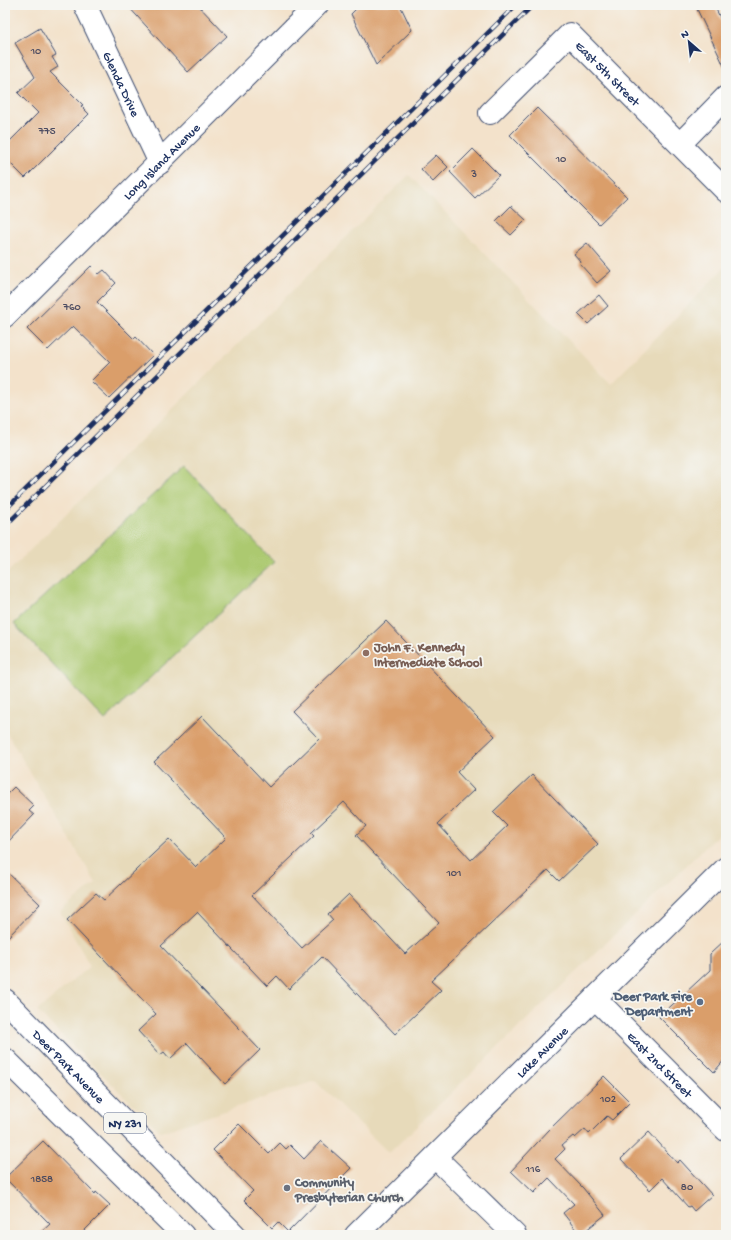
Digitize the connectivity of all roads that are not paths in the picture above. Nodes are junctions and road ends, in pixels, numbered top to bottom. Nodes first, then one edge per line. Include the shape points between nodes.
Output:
1 (85, 5) edge
2 (317, 5) edge
3 (726, 97) edge
4 (490, 113) dead end
5 (680, 144) junction
6 (160, 163) junction
7 (726, 192) edge
8 (5, 316) edge
9 (726, 868) edge
10 (595, 998) junction
11 (5, 1000) edge
12 (5, 1059) edge
13 (726, 1130) edge
14 (435, 1157) junction
15 (183, 1235) edge
16 (235, 1235) edge
17 (356, 1235) edge
18 (515, 1235) edge

1 - 6 street, Glenda Drive
2 - 6 street, Long Island Avenue
3 - 5 street
4 - 5 street, East 5th Street via 570,34
5 - 7 street, East 5th Street
6 - 8 street, Long Island Avenue
9 - 10 street, Lake Avenue
10 - 13 street, East 2nd Street
10 - 14 street, Lake Avenue
11 - 16 street, Deer Park Avenue / NY 231
12 - 15 street, NY 231
14 - 17 street, Lake Avenue
14 - 18 street

